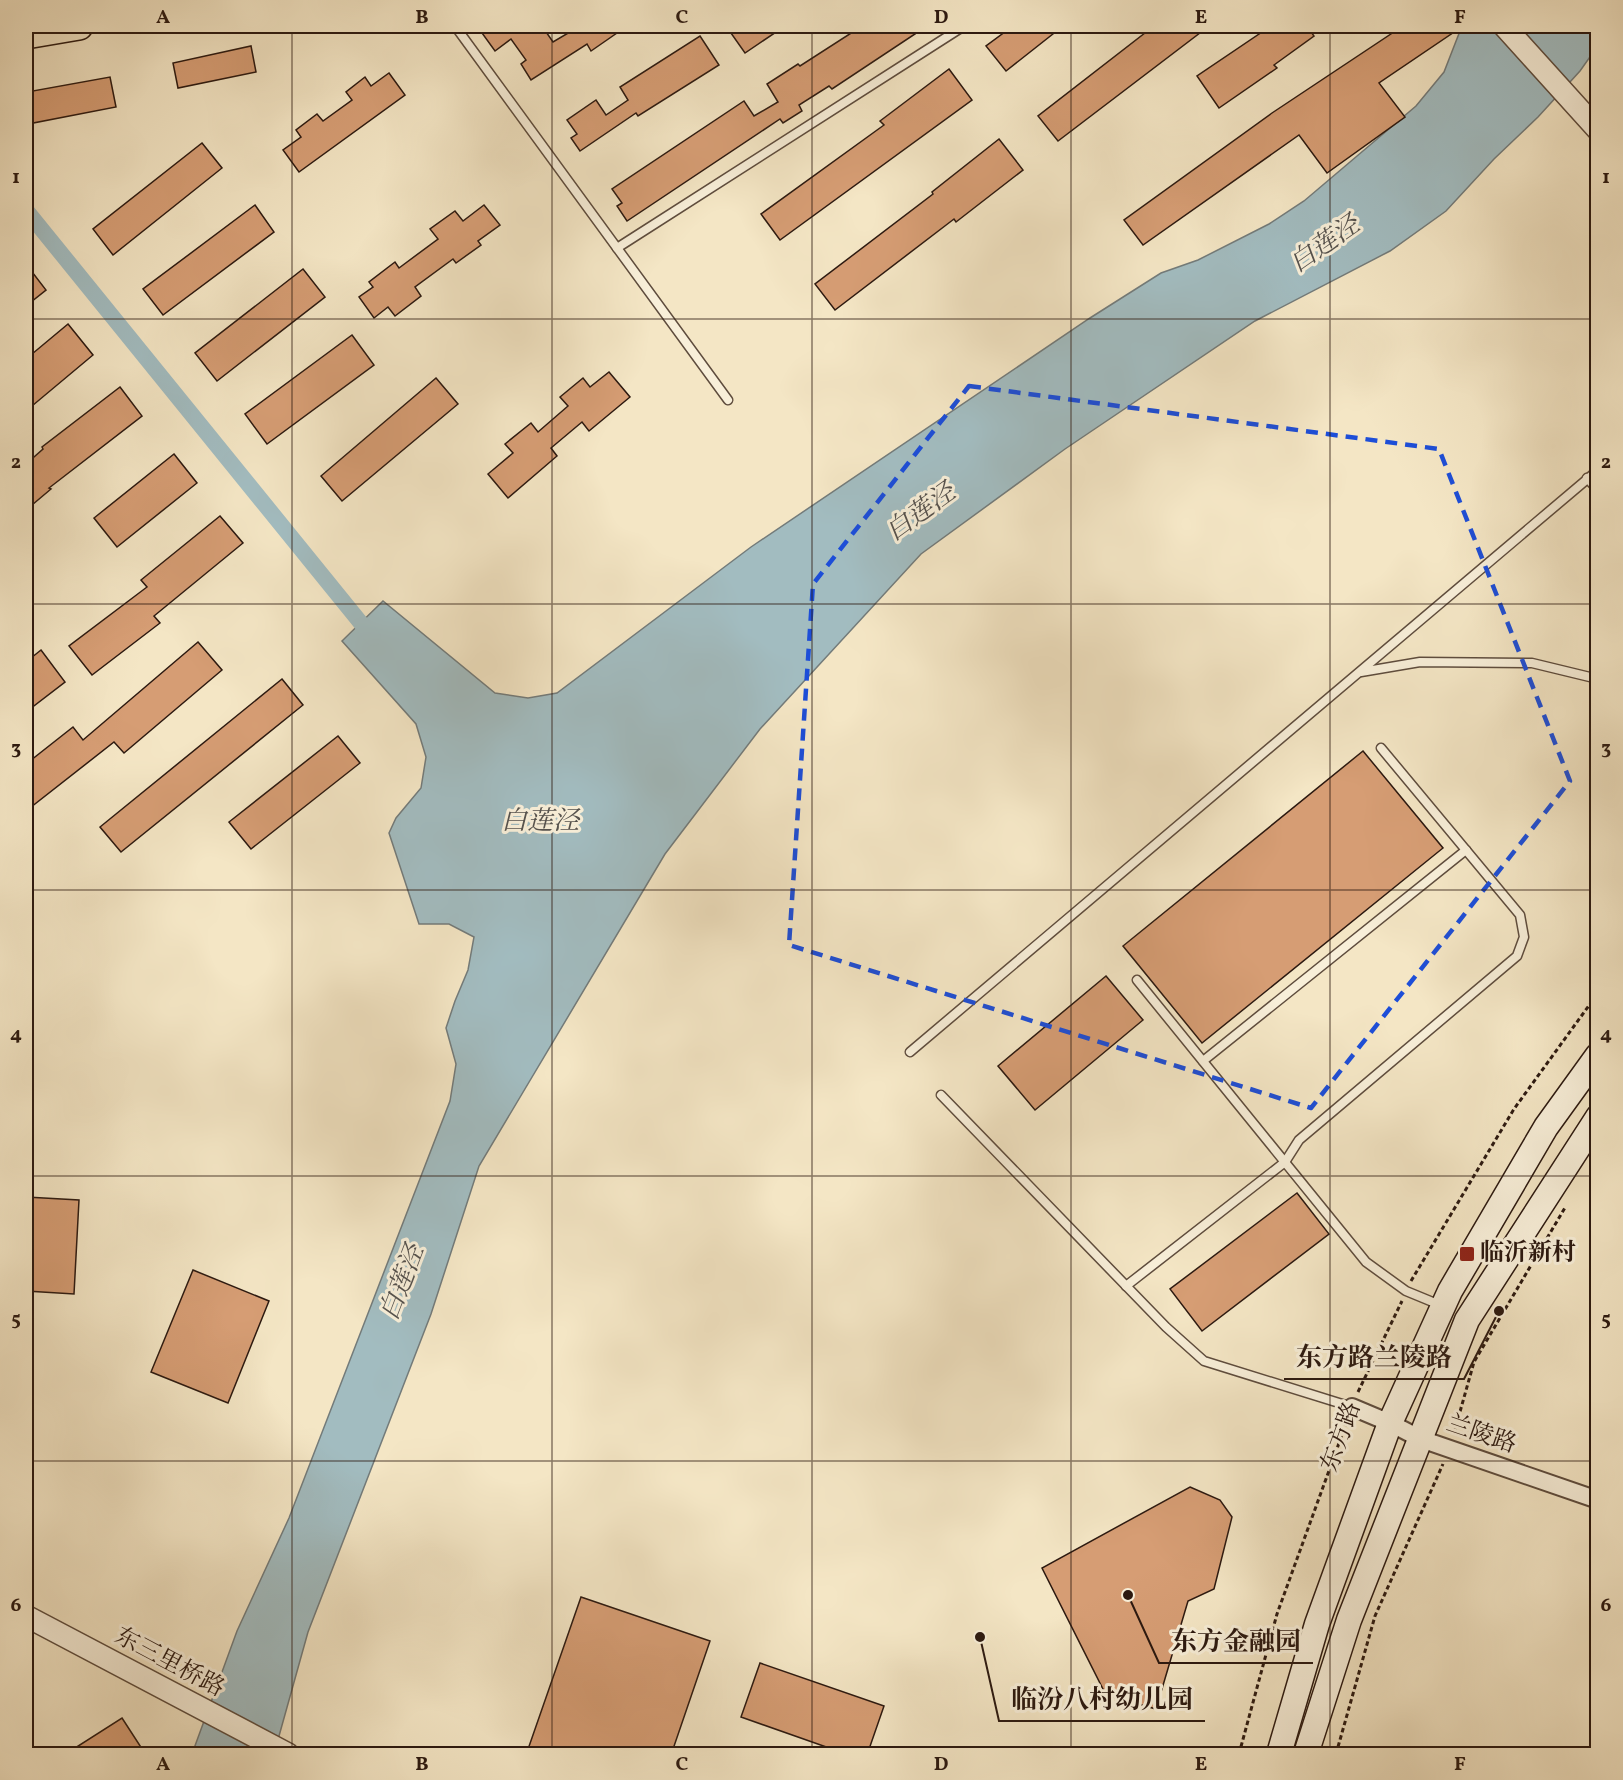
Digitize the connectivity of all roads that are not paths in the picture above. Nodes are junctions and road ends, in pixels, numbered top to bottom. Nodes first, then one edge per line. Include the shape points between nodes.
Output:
1 (79, 26) edge
2 (455, 26) edge
3 (964, 26) edge
4 (1504, 26) edge
5 (26, 35) edge
6 (1598, 130) edge
7 (617, 248) junction
8 (728, 400) dead end
9 (1598, 470) edge
10 (1587, 478) junction
11 (1598, 490) edge
12 (1359, 672) junction
13 (1598, 679) edge
14 (1381, 748) dead end
15 (1466, 850) junction
16 (1137, 980) dead end
17 (910, 1052) dead end
18 (1598, 1055) edge
19 (1203, 1061) junction
20 (941, 1095) dead end
21 (1598, 1118) edge
22 (1285, 1162) junction
23 (1126, 1286) junction
24 (1444, 1306) junction
25 (1352, 1407) joint
26 (1390, 1423) junction
27 (1421, 1439) junction
28 (1598, 1500) edge
29 (26, 1616) edge
30 (287, 1754) edge
31 (1279, 1755) edge
32 (1306, 1755) edge

1 - 5 main road
2 - 7 lane
3 - 7 lane
4 - 6 street
7 - 8 lane
9 - 10 lane
10 - 11 lane
10 - 12 lane
12 - 13 lane via 1420,662 1532,663
12 - 17 lane
14 - 15 lane
15 - 19 lane
15 - 22 lane via 1520,915 1524,937 1517,956 1299,1140
16 - 19 lane
18 - 24 main road, 东方路 via 1546,1127
19 - 22 lane
20 - 23 lane
21 - 27 main road via 1467,1320
22 - 23 lane
22 - 24 lane via 1366,1262 1406,1291
23 - 25 lane via 1204,1361
24 - 26 main road, 东方路
25 - 26 street, 兰陵路
26 - 27 street, 兰陵路
26 - 31 main road, 东方路 via 1317,1624
27 - 28 street, 兰陵路
27 - 32 main road via 1349,1620
29 - 30 street, 东三里桥路

